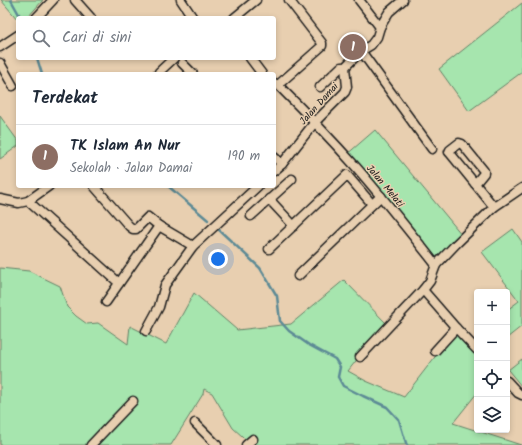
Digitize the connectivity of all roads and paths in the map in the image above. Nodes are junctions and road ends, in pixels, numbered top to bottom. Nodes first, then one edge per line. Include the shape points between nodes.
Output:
1 (53, 0) edge
2 (75, 0) edge
3 (181, 0) edge
4 (256, 0) edge
5 (288, 0) edge
6 (358, 0) edge
7 (403, 0) edge
8 (38, 16) edge
9 (89, 16) edge
10 (192, 16) edge
11 (236, 16) edge
12 (380, 27) junction
13 (16, 36) edge
14 (0, 47) edge
15 (361, 51) junction
16 (172, 60) edge
17 (252, 60) edge
18 (0, 63) edge
19 (182, 63) dead end
20 (345, 67) junction
21 (159, 72) edge
22 (191, 72) edge
23 (260, 72) edge
24 (276, 84) edge
25 (13, 86) dead end
26 (320, 88) dead end
27 (315, 122) junction
28 (432, 149) dead end
29 (276, 159) edge
30 (282, 164) junction
31 (276, 169) edge
32 (292, 179) dead end
33 (475, 184) junction
34 (46, 188) edge
35 (96, 188) edge
36 (256, 188) edge
37 (522, 188) edge
38 (381, 196) junction
39 (0, 199) edge
40 (270, 199) junction
41 (28, 201) junction
42 (372, 204) junction
43 (494, 208) junction
44 (251, 216) dead end
45 (159, 226) junction
46 (294, 226) junction
47 (193, 246) junction
48 (269, 249) dead end
49 (436, 265) junction
50 (298, 276) dead end
51 (119, 283) junction
52 (423, 290) junction
53 (106, 302) dead end
54 (456, 328) junction
55 (146, 331) dead end
56 (474, 347) edge
57 (435, 352) dead end
58 (360, 357) dead end
59 (510, 383) edge
60 (521, 392) edge
61 (133, 401) dead end
62 (195, 423) dead end
63 (253, 439) dead end
64 (91, 445) edge
65 (218, 445) edge
66 (246, 445) edge

1 - 8 street
2 - 9 street
3 - 10 street
4 - 11 street
5 - 24 street via 322,46
6 - 12 street
7 - 12 street via 389,12
12 - 15 street via 371,45
13 - 14 street
15 - 20 street
15 - 28 street
16 - 21 street
17 - 23 street
18 - 25 street
19 - 22 street
20 - 26 street via 341,67
20 - 27 street, Jalan Damai via 345,92
24 - 27 street, Jalan Melati
27 - 30 street, Jalan Damai
27 - 38 street, Jalan Melati
29 - 30 street
30 - 31 street, Jalan Damai
32 - 40 street
33 - 33 street via 449,152 459,143 484,171
33 - 43 street
34 - 41 street
35 - 45 street via 133,229 148,217
36 - 47 street
37 - 43 street
38 - 42 street
38 - 49 street, Jalan Melati
39 - 41 street via 19,203
40 - 44 street
40 - 46 street
41 - 51 street
42 - 46 street via 347,175
42 - 50 street
43 - 49 street
45 - 47 street
45 - 51 street
46 - 48 street
47 - 55 street via 165,285 159,307
49 - 52 street
51 - 53 street
52 - 54 street
52 - 58 street
54 - 56 street
54 - 57 street
59 - 60 street
61 - 64 street
62 - 65 street
63 - 66 street

